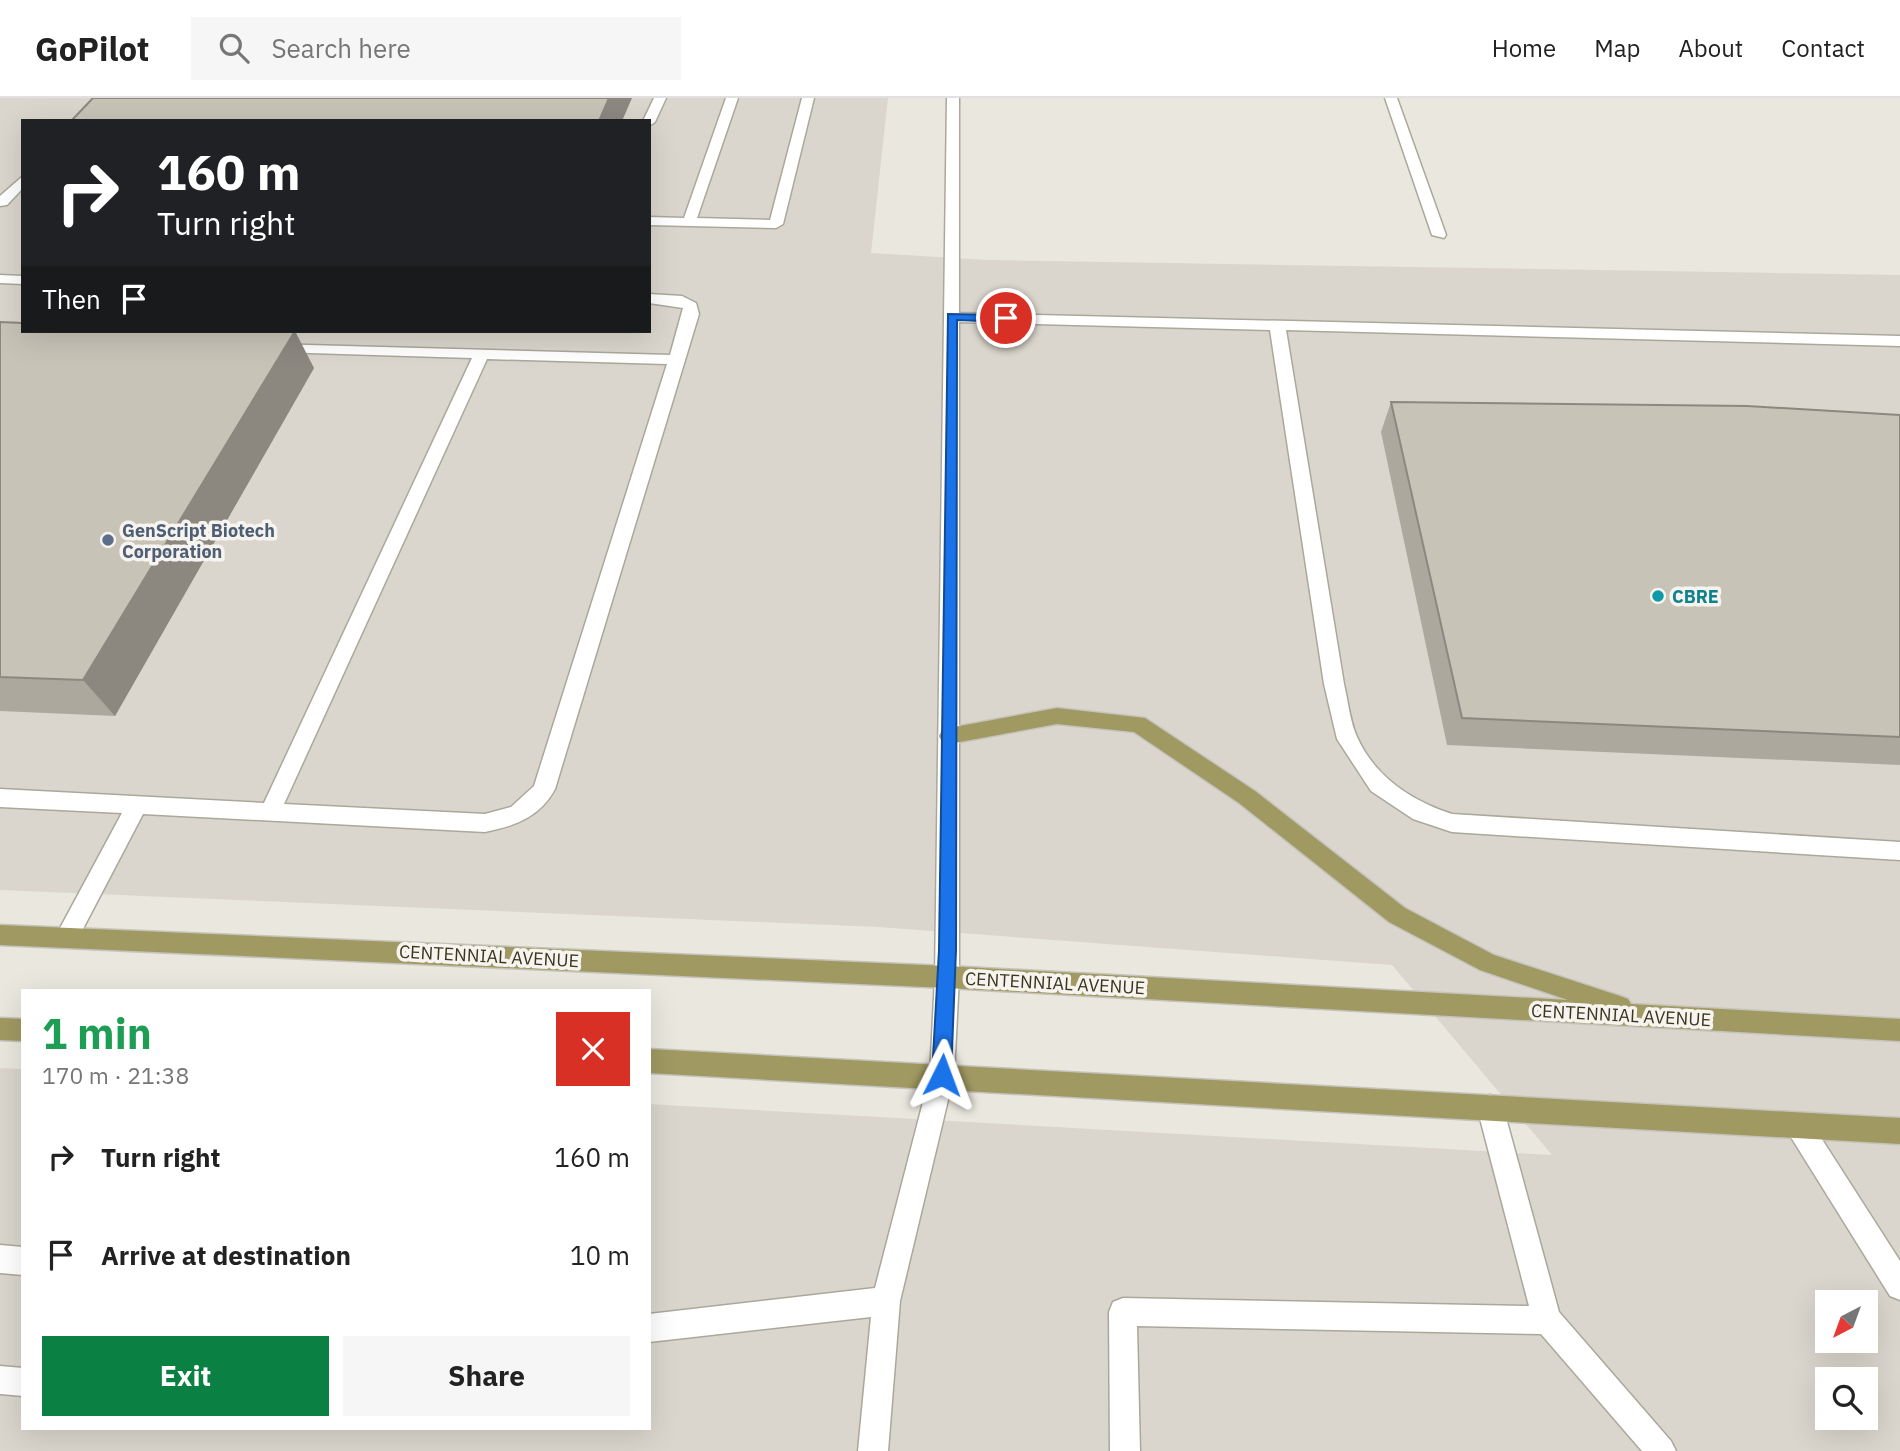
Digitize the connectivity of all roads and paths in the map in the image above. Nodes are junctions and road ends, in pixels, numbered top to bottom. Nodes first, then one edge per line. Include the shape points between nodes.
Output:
1 (660, 98) edge
2 (732, 98) edge
3 (808, 98) edge
4 (953, 98) edge
5 (1391, 98) edge
6 (650, 119) edge
7 (21, 182) edge
8 (1, 202) edge
9 (21, 204) edge
10 (651, 221) edge
11 (689, 222) junction
12 (1439, 235) dead end
13 (0, 279) edge
14 (21, 280) edge
15 (651, 298) edge
16 (952, 317) junction
17 (1277, 326) junction
18 (1900, 341) edge
19 (262, 346) edge
20 (482, 354) junction
21 (677, 360) junction
22 (949, 736) junction
23 (0, 798) edge
24 (137, 805) junction
25 (270, 812) junction
26 (1900, 851) edge
27 (0, 935) edge
28 (67, 937) junction
29 (947, 977) junction
30 (1645, 1016) junction
31 (0, 1029) edge
32 (21, 1030) edge
33 (1900, 1030) edge
34 (651, 1061) edge
35 (942, 1075) junction
36 (1490, 1107) junction
37 (1798, 1125) junction
38 (1900, 1131) edge
39 (0, 1259) edge
40 (21, 1261) edge
41 (1900, 1286) edge
42 (886, 1301) junction
43 (1547, 1320) junction
44 (651, 1328) edge
45 (0, 1380) edge
46 (21, 1382) edge
47 (873, 1451) edge
48 (1125, 1451) edge
49 (1661, 1451) edge

1 - 6 street
2 - 11 street
3 - 11 street via 776,225
4 - 16 street
5 - 12 street
7 - 8 street
8 - 9 street
10 - 11 street
13 - 14 street
15 - 21 street via 691,306
16 - 17 street
16 - 22 street
17 - 18 street
17 - 26 street via 1337,695 1347,739 1378,785 1421,813 1452,823
19 - 20 street
20 - 21 street
20 - 25 street
21 - 25 street via 544,789 533,806 512,818 485,823
22 - 29 street
22 - 30 main road via 1057,716 1138,724 1247,797 1397,915 1488,963
23 - 24 street
24 - 25 street
24 - 28 street
27 - 28 main road, CENTENNIAL AVENUE
28 - 29 main road, CENTENNIAL AVENUE
29 - 30 main road, CENTENNIAL AVENUE
29 - 35 street
30 - 33 main road, CENTENNIAL AVENUE
31 - 32 main road
34 - 35 main road
35 - 36 main road
35 - 42 street
36 - 37 main road
36 - 43 street
37 - 38 main road
37 - 41 street
39 - 40 street
42 - 44 street
42 - 47 street
43 - 48 street via 1123,1312
43 - 49 street
45 - 46 street

